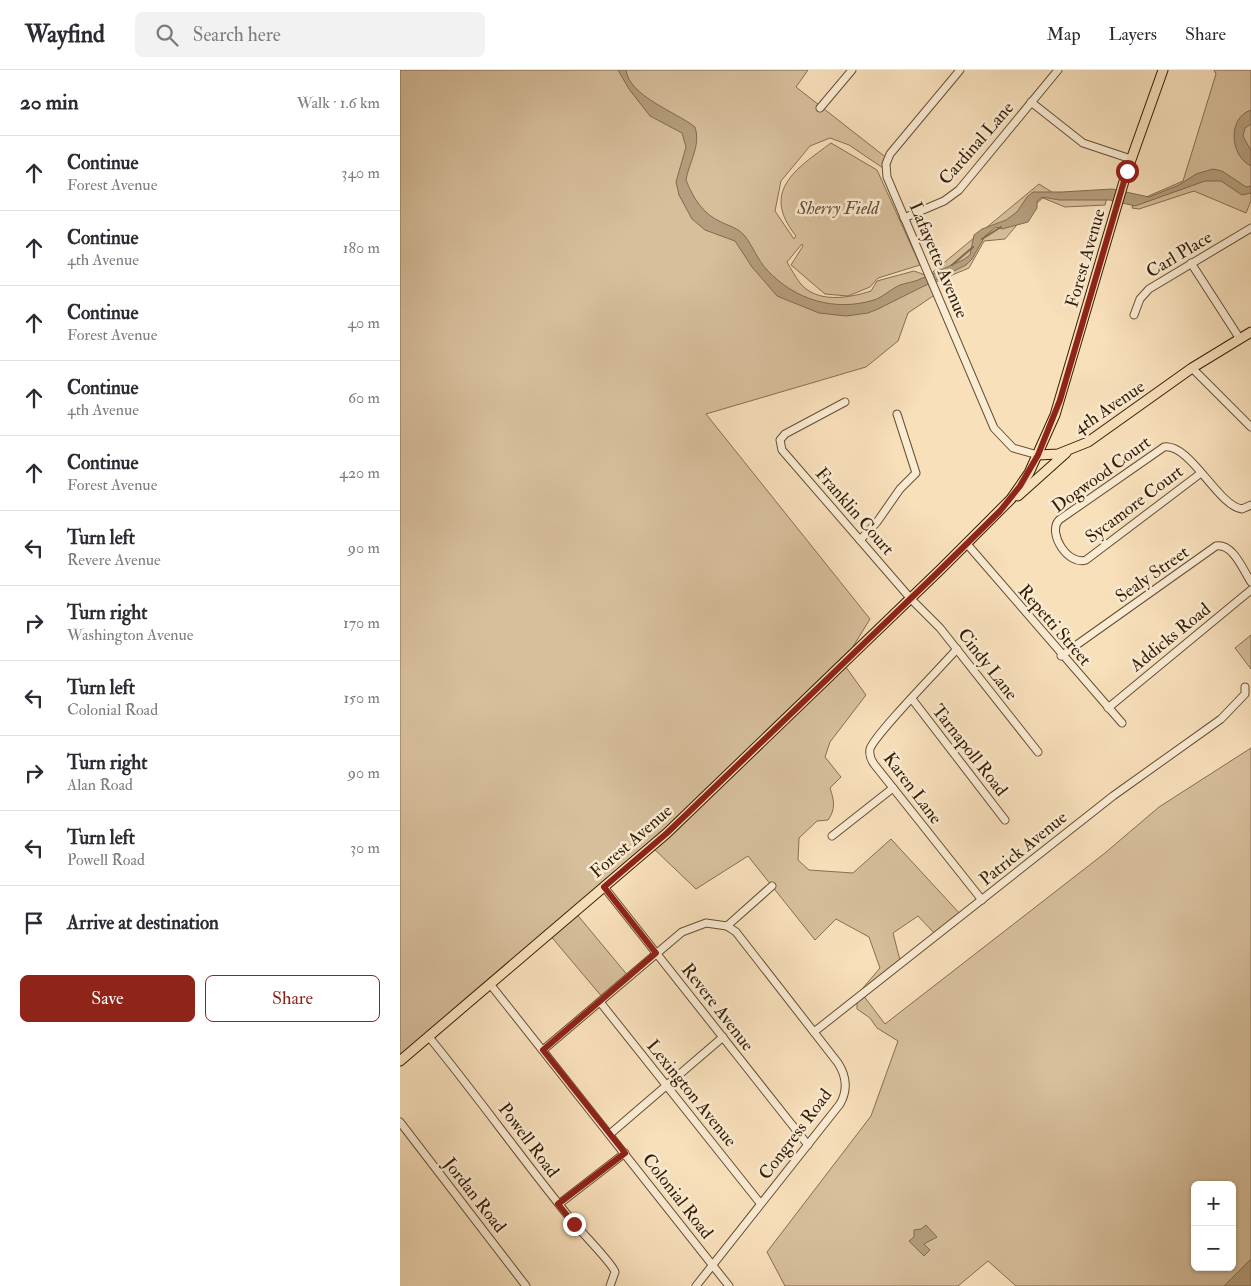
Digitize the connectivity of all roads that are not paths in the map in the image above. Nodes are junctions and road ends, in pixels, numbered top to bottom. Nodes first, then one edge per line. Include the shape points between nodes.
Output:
1 (852, 70) edge
2 (960, 70) edge
3 (1058, 70) edge
4 (1163, 70) edge
5 (1031, 102) junction
6 (820, 108) dead end
7 (1131, 159) junction
8 (904, 218) junction
9 (1251, 228) edge
10 (1191, 263) junction
11 (1134, 315) dead end
12 (1251, 332) edge
13 (1240, 339) junction
14 (1192, 368) junction
15 (845, 402) dead end
16 (897, 414) dead end
17 (1251, 427) edge
18 (1068, 451) junction
19 (1038, 455) junction
20 (1202, 473) junction
21 (1251, 505) edge
22 (1000, 511) junction
23 (860, 540) junction
24 (967, 544) junction
25 (1086, 560) joint
26 (1251, 582) edge
27 (1251, 590) edge
28 (911, 598) junction
29 (957, 649) junction
30 (1061, 656) junction
31 (1245, 687) dead end
32 (912, 699) junction
33 (1108, 708) junction
34 (1122, 723) dead end
35 (1038, 752) dead end
36 (893, 788) junction
37 (1005, 820) dead end
38 (832, 836) dead end
39 (772, 886) dead end
40 (604, 887) junction
41 (982, 900) junction
42 (727, 926) junction
43 (656, 953) junction
44 (490, 984) junction
45 (600, 1002) junction
46 (814, 1032) junction
47 (429, 1036) junction
48 (723, 1037) junction
49 (543, 1050) junction
50 (400, 1061) edge
51 (666, 1086) junction
52 (400, 1122) edge
53 (610, 1134) junction
54 (808, 1145) junction
55 (625, 1153) junction
56 (558, 1204) junction
57 (760, 1204) junction
58 (712, 1263) junction
59 (526, 1286) edge
60 (610, 1286) edge
61 (696, 1286) edge
62 (729, 1286) edge

1 - 6 street
2 - 8 street, Lafayette Avenue via 887,161 887,177
3 - 5 street, Cardinal Lane
4 - 7 main road, Forest Avenue
5 - 7 street via 1083,143
5 - 8 street, Cardinal Lane via 959,190 944,201
7 - 19 main road, Forest Avenue via 1060,400
8 - 19 street, Lafayette Avenue via 994,428 1013,448
9 - 10 street, Carl Place
10 - 11 street, Carl Place via 1144,293
10 - 13 street
12 - 13 main road, 4th Avenue
13 - 14 main road, 4th Avenue
14 - 17 street
14 - 18 main road, 4th Avenue via 1088,442
15 - 23 street, Franklin Court via 785,434 780,442 782,450
16 - 23 street via 916,473
18 - 19 main road, 4th Avenue
18 - 22 main road
19 - 22 main road via 1020,486
20 - 21 street, Dogwood Court via 1234,506 1242,509
20 - 25 street, Sycamore Court
20 - 25 street, Dogwood Court via 1177,449 1164,446 1059,520 1054,531 1065,550 1074,560
22 - 24 main road
23 - 28 street, Franklin Court
24 - 28 main road
24 - 30 street, Repetti Street
26 - 30 street, Sealy Street via 1231,550 1216,546
27 - 33 street, Addicks Road
28 - 29 street, Cindy Lane
28 - 40 main road, Forest Avenue via 667,833
29 - 32 street, Karen Lane
29 - 35 street, Cindy Lane
30 - 33 street, Repetti Street
31 - 41 street, Patrick Avenue via 1245,694 1221,719 1113,796
32 - 36 street, Karen Lane via 870,749 871,760
32 - 37 street, Tarnapoll Road
33 - 34 street, Repetti Street
36 - 38 street
36 - 41 street, Karen Lane
39 - 42 street
40 - 43 street, Revere Avenue
40 - 44 main road, Forest Avenue
41 - 46 street, Patrick Avenue
42 - 43 street via 706,923 689,927
42 - 46 street, Congress Road via 736,932
43 - 45 street
43 - 48 street, Revere Avenue
44 - 47 main road, Forest Avenue
44 - 49 street, Colonial Road
45 - 49 street
45 - 51 street, Lexington Avenue
46 - 54 street, Congress Road via 842,1069 846,1089 840,1104
47 - 50 main road, Forest Avenue
47 - 56 street, Powell Road
48 - 51 street
48 - 54 street, Revere Avenue
49 - 53 street, Colonial Road
51 - 53 street
51 - 57 street, Lexington Avenue
52 - 59 street, Jordan Road
53 - 55 street, Colonial Road
54 - 57 street, Congress Road
55 - 56 street
55 - 58 street, Colonial Road
56 - 60 street, Powell Road via 614,1268 615,1277
57 - 58 street, Congress Road
58 - 61 street, Congress Road
58 - 62 street, Colonial Road

